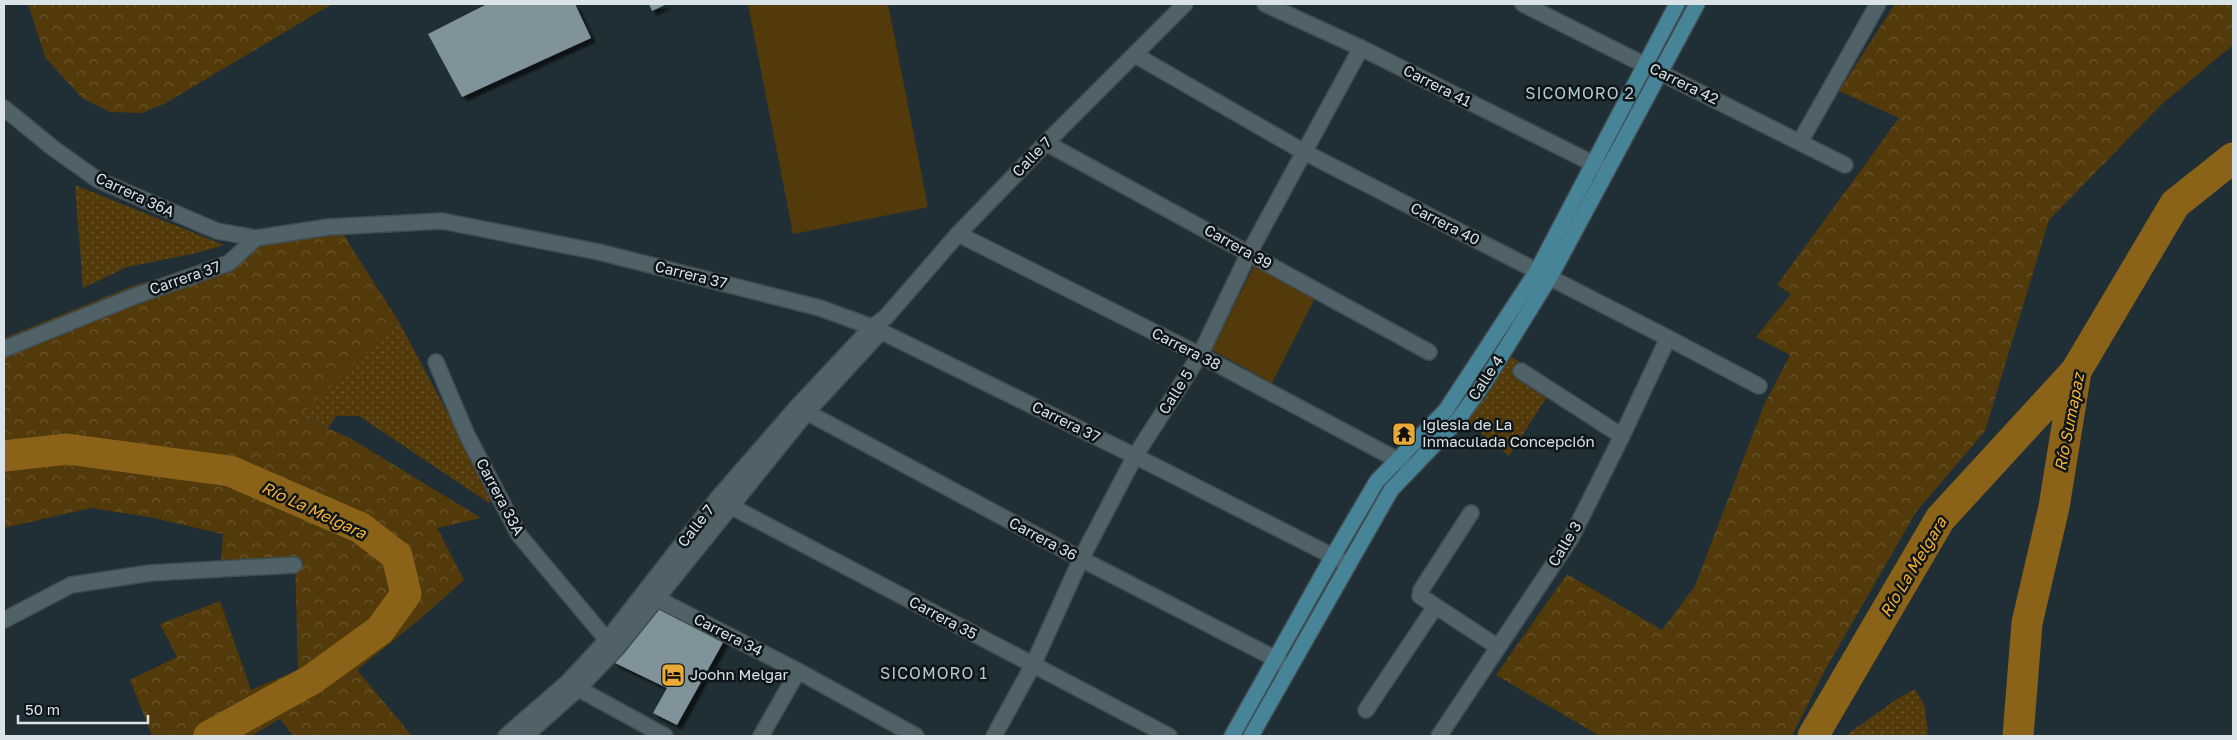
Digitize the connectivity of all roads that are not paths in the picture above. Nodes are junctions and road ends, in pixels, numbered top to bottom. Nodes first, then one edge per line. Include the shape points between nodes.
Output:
1 (1185, 4) edge
2 (1265, 4) edge
3 (1523, 4) edge
4 (1678, 4) edge
5 (1697, 4) edge
6 (1878, 4) edge
7 (1361, 48) junction
8 (1136, 55) junction
9 (1644, 64) junction
10 (1661, 72) junction
11 (4, 108) edge
12 (1800, 142) junction
13 (1046, 143) junction
14 (1304, 152) junction
15 (1592, 164) junction
16 (1845, 165) dead end
17 (1607, 171) junction
18 (958, 234) junction
19 (256, 238) junction
20 (1249, 253) junction
21 (1543, 274) junction
22 (880, 325) junction
23 (1668, 338) junction
24 (4, 349) edge
25 (1429, 352) dead end
26 (1200, 355) junction
27 (436, 362) dead end
28 (1521, 371) dead end
29 (1759, 386) dead end
30 (802, 409) junction
31 (1622, 436) junction
32 (1134, 456) junction
33 (1397, 460) junction
34 (1412, 468) junction
35 (724, 502) junction
36 (1471, 513) dead end
37 (1333, 556) junction
38 (1081, 559) junction
39 (1348, 564) junction
40 (294, 565) dead end
41 (650, 595) junction
42 (1435, 607) junction
43 (4, 620) edge
44 (607, 640) junction
45 (1498, 647) junction
46 (1276, 659) junction
47 (1033, 665) junction
48 (1289, 668) junction
49 (798, 671) junction
50 (573, 686) junction
51 (1366, 710) dead end
52 (898, 732) edge
53 (506, 736) edge
54 (525, 736) edge
55 (665, 736) edge
56 (761, 736) edge
57 (916, 736) edge
58 (994, 736) edge
59 (1169, 736) edge
60 (1232, 736) edge
61 (1251, 736) edge
62 (1439, 736) edge

1 - 8 street, Calle 7
2 - 7 street, Carrera 41
3 - 9 street, Carrera 42
4 - 9 main road, Calle 4
5 - 10 main road, Calle 4
6 - 12 street
7 - 14 street, Calle 5
7 - 15 street, Carrera 41
8 - 13 street, Calle 7
8 - 14 street, Carrera 40
9 - 10 street, Carrera 42
9 - 15 main road, Calle 4
10 - 12 street, Carrera 42
10 - 17 main road, Calle 4
11 - 19 street, Carrera 36A via 98,180 217,231
12 - 16 street, Carrera 42
13 - 18 street, Calle 7
13 - 20 street, Carrera 39
14 - 20 street, Calle 5
14 - 21 street, Carrera 40
15 - 17 street, Carrera 41
15 - 21 main road, Calle 4
17 - 21 main road, Calle 4
18 - 22 street, Calle 7
18 - 26 street, Carrera 38
19 - 22 street, Carrera 37 via 330,226 442,220 599,252
19 - 24 street, Carrera 37 via 229,263 135,296
20 - 25 street, Carrera 39
20 - 26 street, Calle 5
21 - 23 street, Carrera 40
21 - 33 main road, Calle 4 via 1446,410
21 - 34 main road, Calle 4 via 1485,382 1463,412
22 - 30 street, Calle 7
22 - 32 street, Carrera 37
23 - 29 street, Carrera 40
23 - 31 street, Calle 3
26 - 32 street, Calle 5
26 - 33 street, Carrera 38
27 - 44 street, Carrera 33A via 467,435 519,535
28 - 31 street
30 - 35 street, Calle 7
30 - 38 street, Carrera 36
31 - 45 street, Calle 3 via 1571,538
32 - 37 street, Carrera 37
32 - 38 street, Calle 5
33 - 34 street, Carrera 38
33 - 37 main road, Calle 4 via 1377,481
34 - 39 main road, Calle 4 via 1391,490
35 - 41 street, Calle 7
35 - 47 street, Carrera 35
36 - 42 street via 1421,590 1420,596
37 - 39 street, Carrera 37
37 - 46 main road, Calle 4
38 - 46 street, Carrera 36
38 - 47 street, Calle 5
39 - 48 main road, Calle 4
40 - 43 street via 150,573 71,585
41 - 44 street, Calle 7
41 - 49 street, Carrera 34
41 - 50 street, Calle 7 via 617,648
42 - 45 street
42 - 51 street
44 - 50 street, Calle 7
45 - 62 street, Calle 3
46 - 48 street, Carrera 36
46 - 60 main road, Calle 4
47 - 58 street, Calle 5
47 - 59 street, Carrera 35
48 - 61 main road, Calle 4
49 - 52 street, Carrera 34
49 - 56 street
50 - 53 street, Calle 7
50 - 54 street, Calle 7
50 - 55 street
52 - 57 street, Carrera 34

